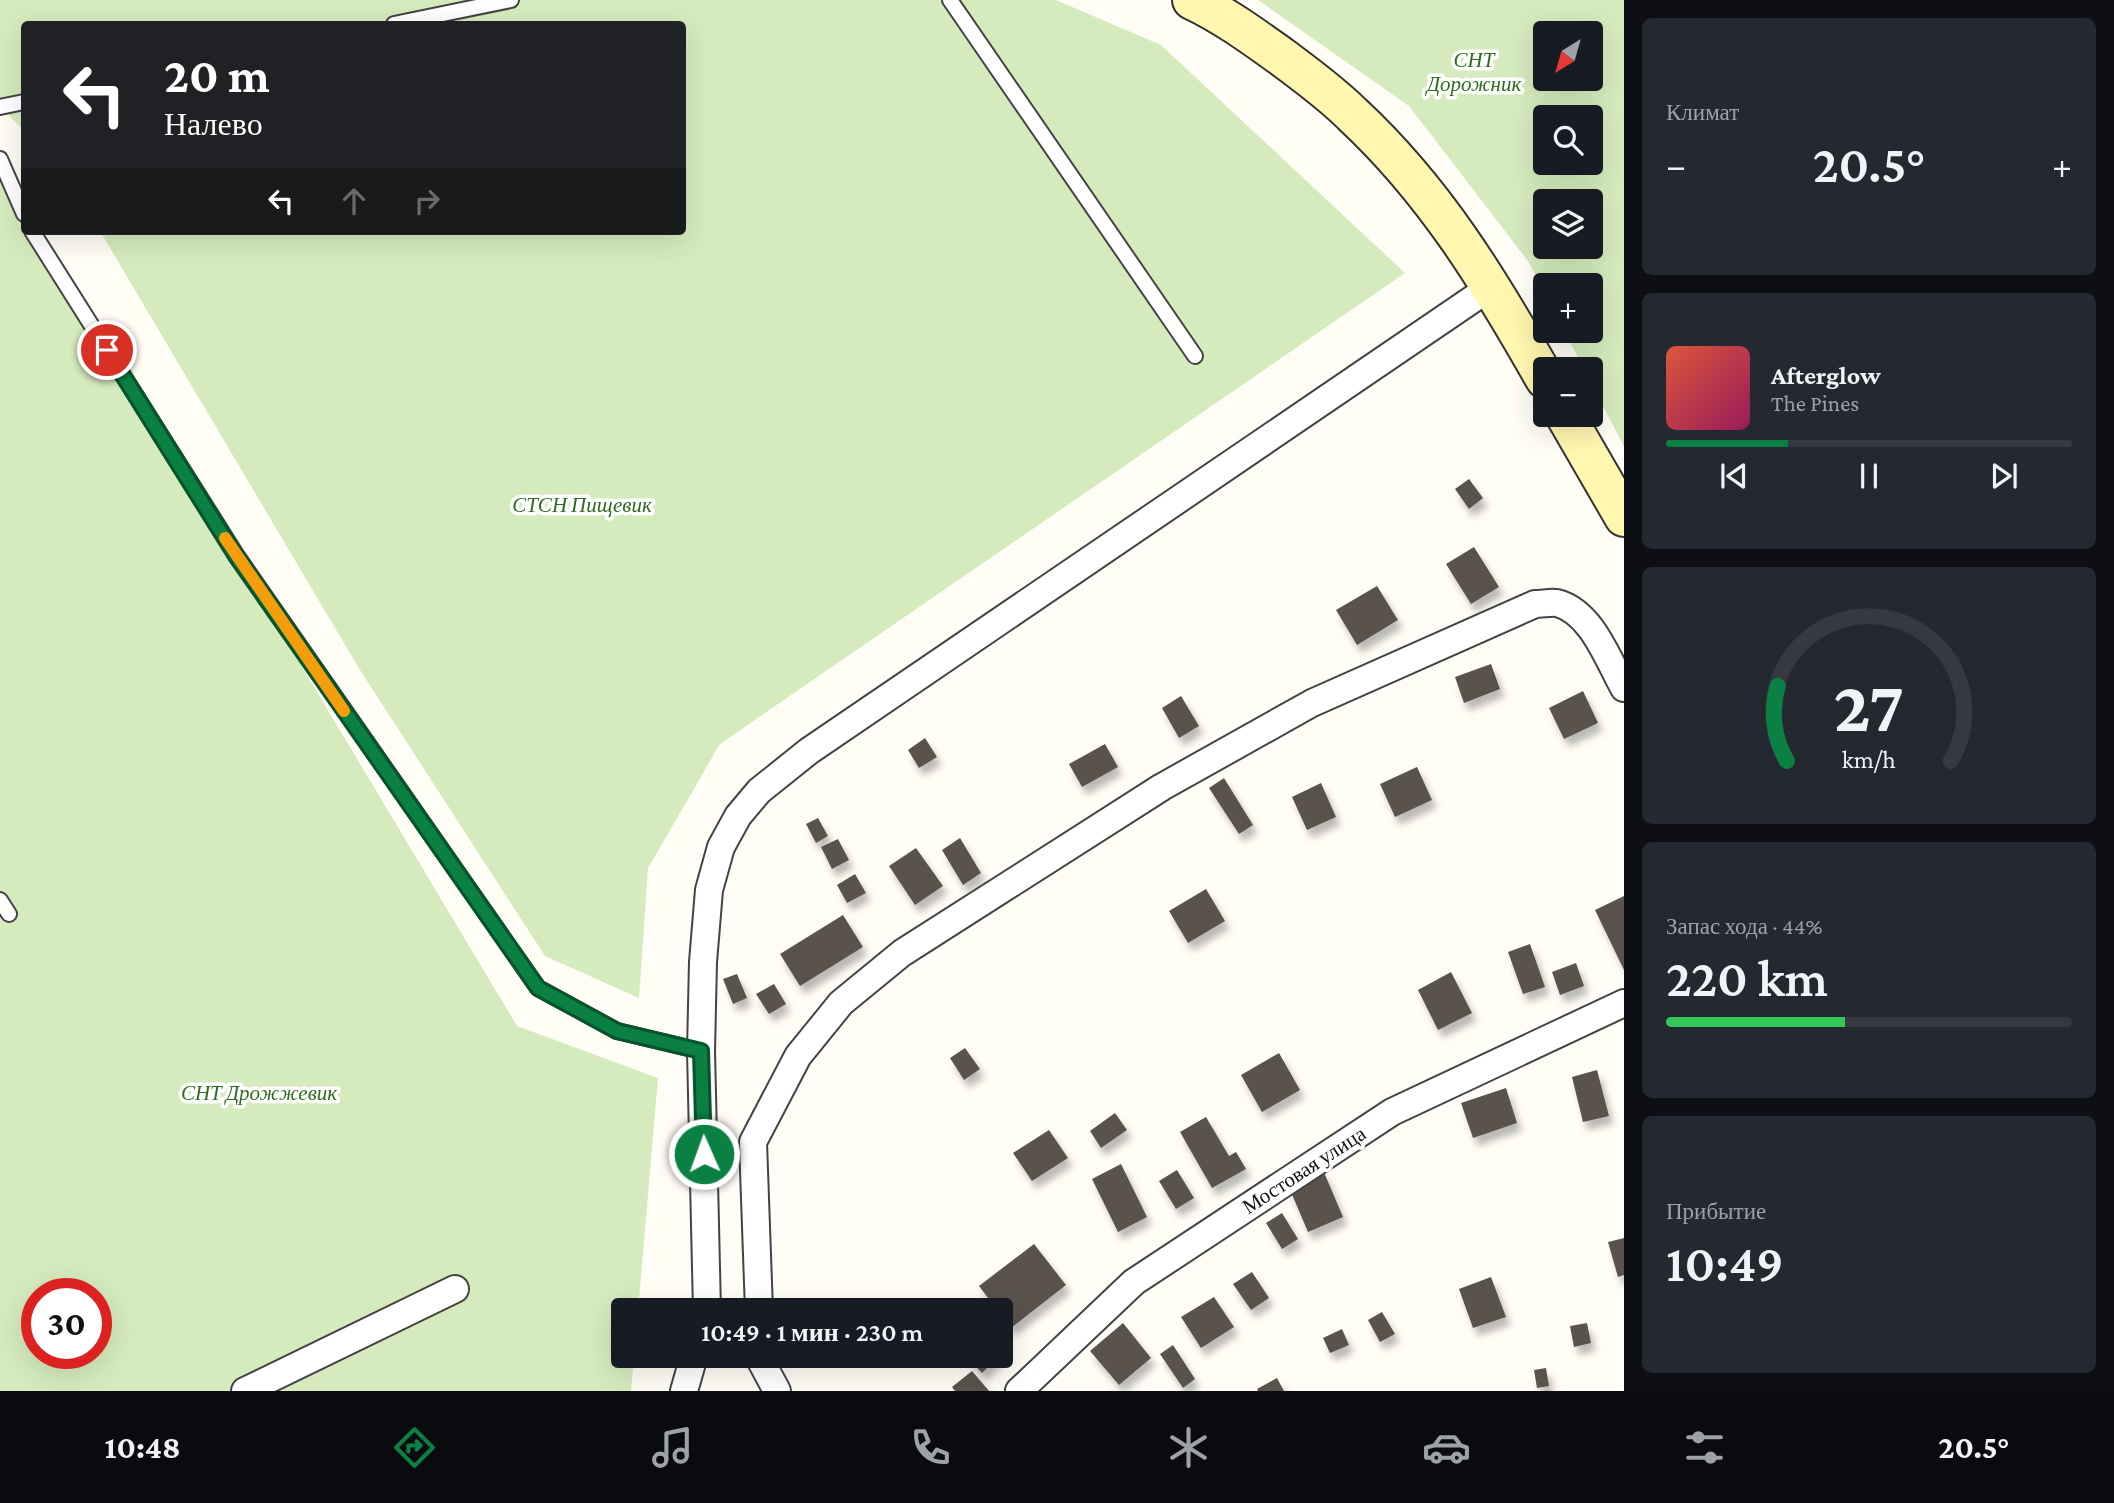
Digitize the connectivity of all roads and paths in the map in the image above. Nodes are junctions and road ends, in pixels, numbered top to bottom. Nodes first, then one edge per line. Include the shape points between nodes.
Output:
1 (511, 0) edge
2 (950, 0) edge
3 (1201, 2) edge
4 (409, 21) edge
5 (21, 103) edge
6 (0, 107) edge
7 (0, 159) edge
8 (21, 207) edge
9 (35, 235) edge
10 (1492, 286) junction
11 (1195, 356) dead end
12 (1533, 358) edge
13 (1572, 427) edge
14 (1624, 517) edge
15 (1624, 688) edge
16 (0, 900) edge
17 (9, 914) dead end
18 (1624, 1003) edge
19 (701, 1051) junction
20 (455, 1289) dead end
21 (707, 1298) edge
22 (759, 1298) edge
23 (691, 1368) edge
24 (765, 1368) edge
25 (245, 1391) edge
26 (684, 1391) edge
27 (778, 1391) edge
28 (1019, 1391) edge

1 - 4 lane
2 - 11 lane
3 - 10 street via 1352,113 1445,217
5 - 6 lane
7 - 8 lane
9 - 19 lane via 236,556 538,988 617,1031
10 - 12 street
10 - 19 street via 809,751 759,791 738,816 721,848 709,890
13 - 14 street
15 - 22 street via 1588,625 1557,603 1535,604 1311,703 1162,788 902,953 841,1003 798,1056 753,1142
16 - 17 lane
18 - 28 street, Мостовая улица via 1392,1112 1134,1282
19 - 21 street
20 - 25 street
23 - 26 street
24 - 27 street

